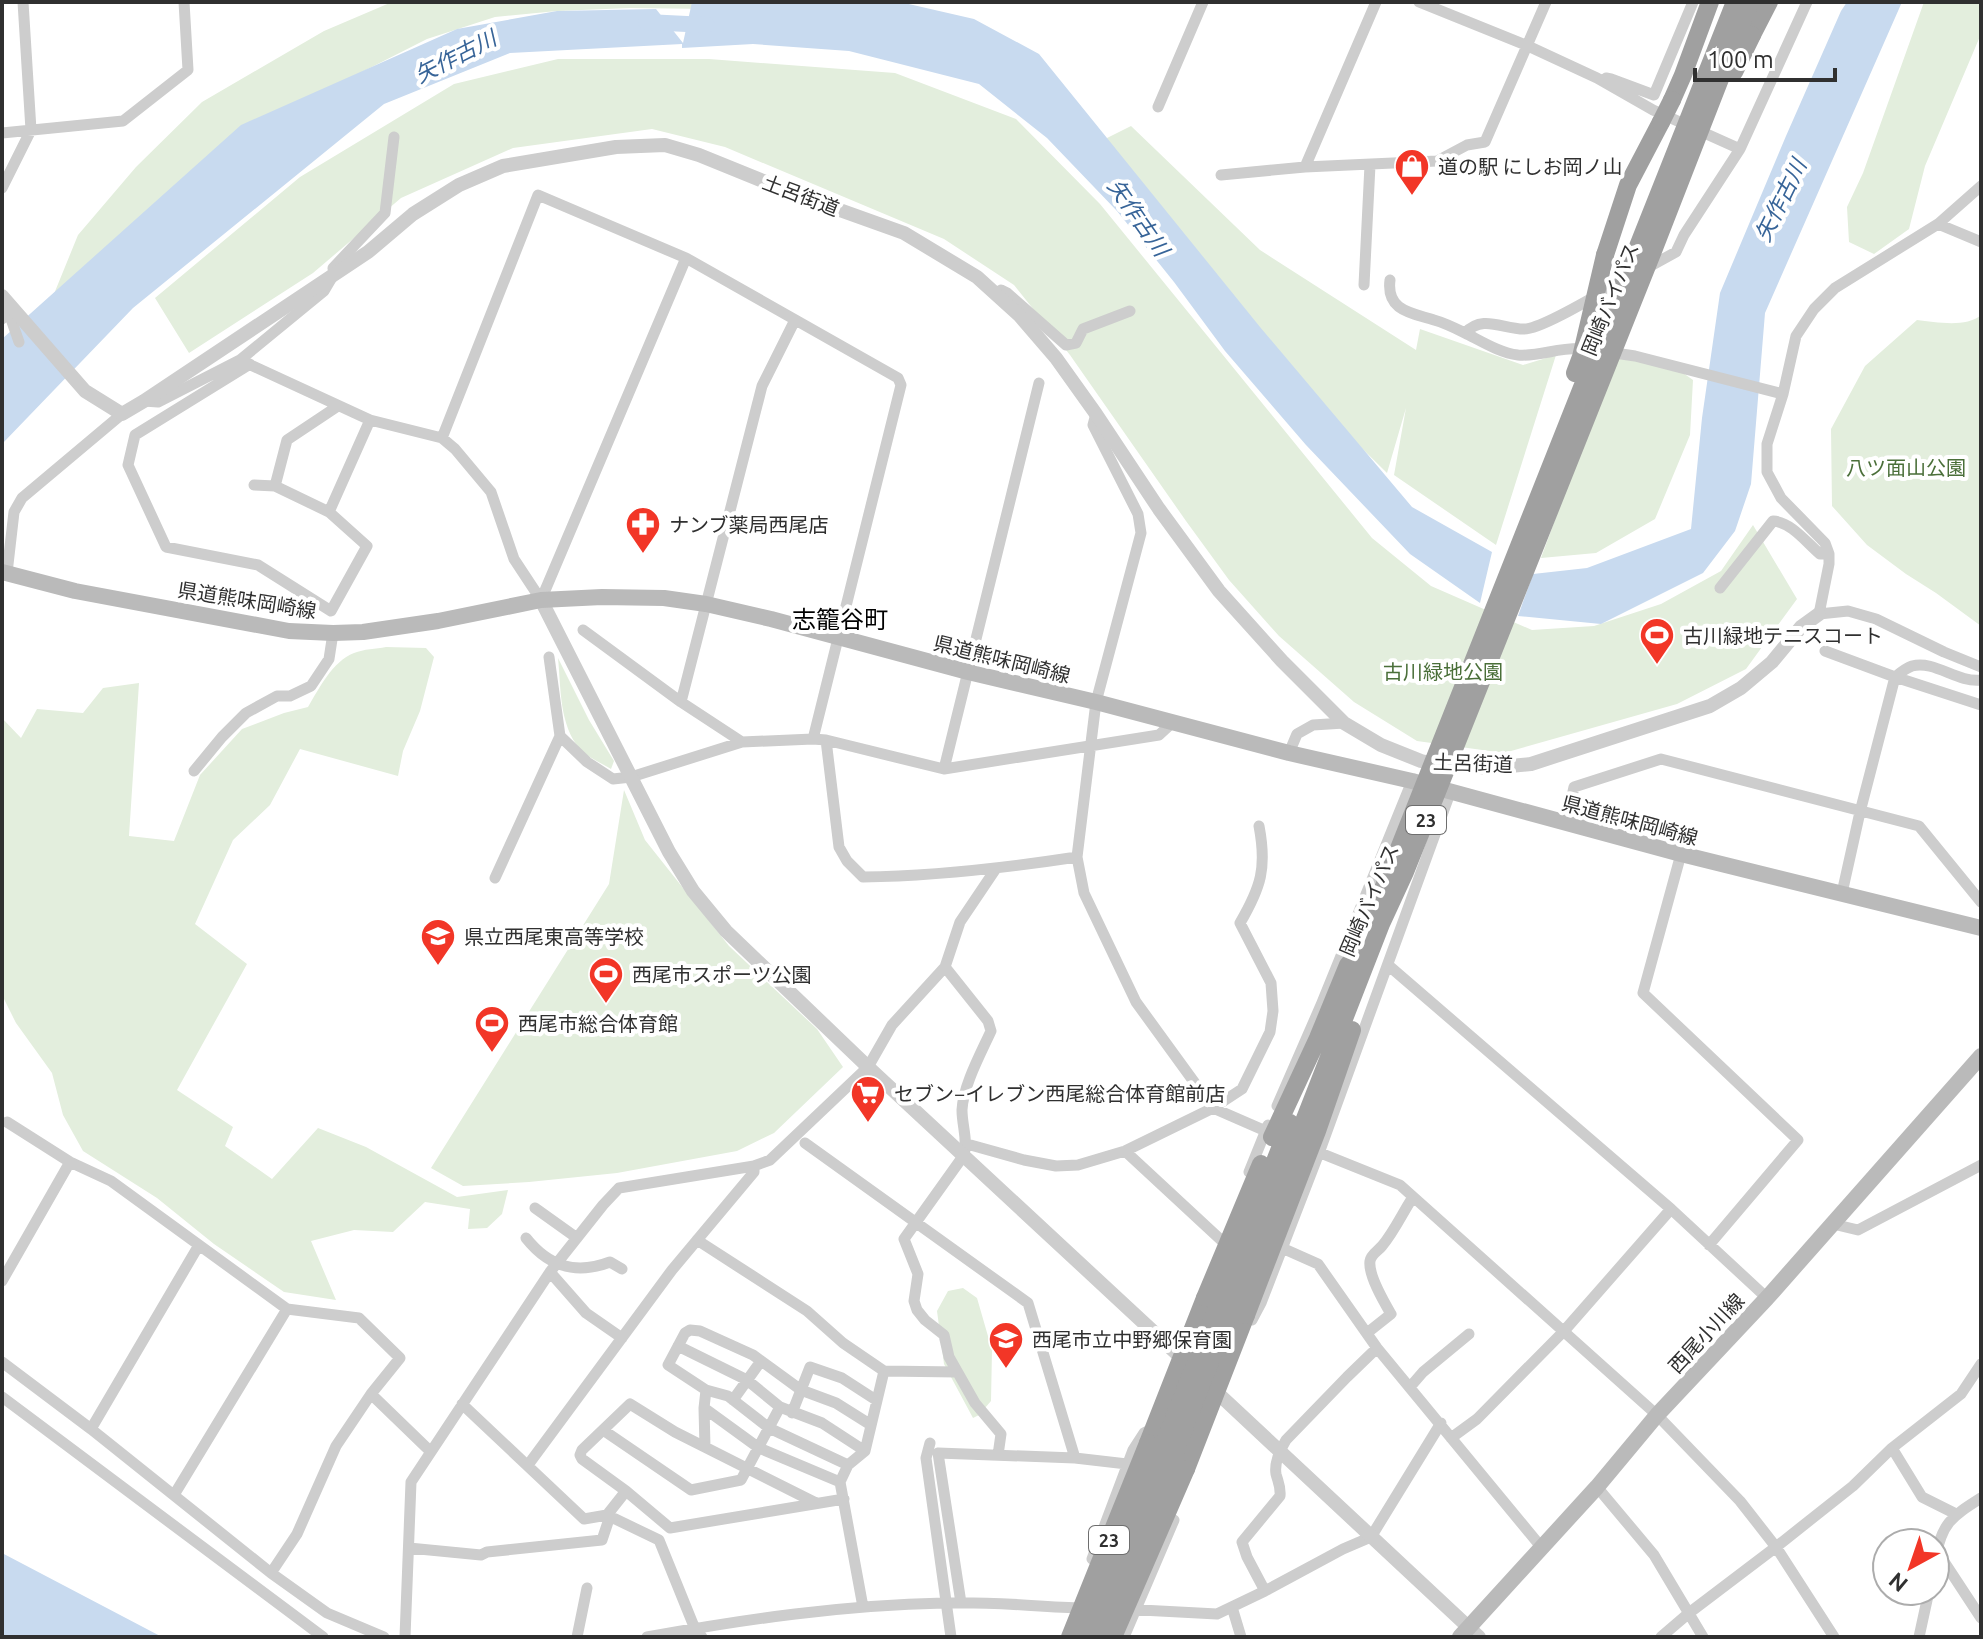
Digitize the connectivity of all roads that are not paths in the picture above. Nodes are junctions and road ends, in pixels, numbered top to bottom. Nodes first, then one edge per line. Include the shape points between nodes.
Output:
1 (23, 2) edge
2 (184, 2) edge
3 (1203, 2) edge
4 (1376, 2) edge
5 (1419, 2) edge
6 (1546, 2) edge
7 (1693, 2) edge
8 (1710, 2) edge
9 (1735, 2) edge
10 (1750, 2) edge
11 (1769, 2) edge
12 (1807, 2) edge
13 (1528, 46) junction
14 (1597, 78) junction
15 (1158, 107) dead end
16 (31, 130) junction
17 (2, 133) edge
18 (394, 137) dead end
19 (1694, 147) junction
20 (1740, 149) junction
21 (1370, 165) junction
22 (1305, 167) junction
23 (1221, 175) dead end
24 (1981, 186) edge
25 (2, 188) edge
26 (1938, 224) junction
27 (1981, 242) edge
28 (686, 258) junction
29 (334, 274) junction
30 (1390, 280) dead end
31 (1364, 285) dead end
32 (995, 294) junction
33 (6, 309) edge
34 (1130, 311) dead end
35 (795, 320) junction
36 (1465, 333) junction
37 (19, 342) dead end
38 (245, 362) junction
39 (1039, 383) dead end
40 (1783, 394) junction
41 (144, 401) junction
42 (338, 406) junction
43 (122, 414) junction
44 (1096, 414) junction
45 (370, 420) junction
46 (442, 438) junction
47 (254, 485) dead end
48 (275, 486) junction
49 (329, 512) junction
50 (1527, 527) junction
51 (1829, 554) junction
52 (4, 572) edge
53 (1720, 588) dead end
54 (1824, 592) junction
55 (541, 600) junction
56 (706, 604) junction
57 (1848, 611) junction
58 (1819, 614) junction
59 (583, 630) dead end
60 (333, 633) junction
61 (839, 637) junction
62 (1825, 651) dead end
63 (549, 657) dead end
64 (1981, 667) edge
65 (968, 672) junction
66 (1895, 677) junction
67 (1981, 680) edge
68 (681, 702) junction
69 (1096, 702) junction
70 (1981, 705) edge
71 (1172, 723) junction
72 (1344, 723) junction
73 (560, 736) junction
74 (820, 739) junction
75 (742, 742) junction
76 (1090, 745) junction
77 (1289, 753) junction
78 (944, 769) junction
79 (194, 771) dead end
80 (631, 777) junction
81 (1412, 781) junction
82 (1450, 793) junction
83 (1860, 812) junction
84 (1566, 824) junction
85 (1259, 826) dead end
86 (1681, 854) junction
87 (1077, 857) junction
88 (995, 870) junction
89 (495, 878) dead end
90 (1842, 893) junction
91 (1981, 902) edge
92 (1381, 924) junction
93 (1981, 928) edge
94 (1356, 955) junction
95 (1388, 965) junction
96 (945, 967) junction
97 (1981, 1056) edge
98 (868, 1067) junction
99 (1213, 1108) junction
100 (7, 1122) dead end
101 (1265, 1132) junction
102 (805, 1143) dead end
103 (965, 1149) junction
104 (1125, 1151) junction
105 (1319, 1153) junction
106 (70, 1162) junction
107 (1981, 1165) edge
108 (754, 1166) junction
109 (1413, 1197) junction
110 (535, 1208) dead end
111 (1671, 1209) junction
112 (916, 1222) junction
113 (1833, 1224) junction
114 (526, 1238) dead end
115 (577, 1238) junction
116 (697, 1240) junction
117 (1221, 1240) junction
118 (199, 1245) junction
119 (1709, 1245) junction
120 (1282, 1248) junction
121 (553, 1268) junction
122 (622, 1269) dead end
123 (2, 1281) edge
124 (1767, 1298) junction
125 (287, 1309) junction
126 (1244, 1320) junction
127 (1194, 1326) junction
128 (1564, 1331) junction
129 (1367, 1333) junction
130 (1469, 1334) dead end
131 (622, 1338) junction
132 (678, 1346) junction
133 (1377, 1348) junction
134 (1182, 1358) junction
135 (761, 1361) junction
136 (2, 1362) edge
137 (1981, 1364) edge
138 (884, 1371) junction
139 (957, 1372) junction
140 (747, 1380) junction
141 (1410, 1387) junction
142 (706, 1390) junction
143 (801, 1390) junction
144 (1216, 1392) junction
145 (371, 1394) junction
146 (2, 1397) edge
147 (733, 1400) junction
148 (876, 1400) junction
149 (462, 1404) junction
150 (780, 1407) junction
151 (704, 1408) junction
152 (792, 1413) junction
153 (1657, 1415) junction
154 (1441, 1423) junction
155 (871, 1425) junction
156 (1203, 1425) junction
157 (769, 1428) junction
158 (91, 1429) junction
159 (603, 1430) junction
160 (1151, 1436) junction
161 (1451, 1438) junction
162 (930, 1443) dead end
163 (705, 1447) junction
164 (759, 1448) junction
165 (1892, 1448) junction
166 (865, 1451) junction
167 (1279, 1451) junction
168 (431, 1452) junction
169 (998, 1455) junction
170 (1075, 1458) junction
171 (1127, 1464) junction
172 (528, 1465) junction
173 (848, 1465) junction
174 (748, 1469) junction
175 (840, 1482) junction
176 (1597, 1487) junction
177 (626, 1491) junction
178 (174, 1495) junction
179 (1981, 1498) edge
180 (844, 1499) junction
181 (816, 1503) junction
182 (1956, 1514) junction
183 (609, 1516) junction
184 (1945, 1527) edge
185 (1371, 1537) junction
186 (1776, 1547) junction
187 (409, 1548) junction
188 (1542, 1548) junction
189 (271, 1573) junction
190 (1951, 1576) edge
191 (587, 1588) dead end
192 (1265, 1591) junction
193 (947, 1602) junction
194 (961, 1603) junction
195 (863, 1607) junction
196 (1232, 1607) junction
197 (1926, 1607) edge
198 (1074, 1608) junction
199 (1136, 1609) junction
200 (1689, 1613) junction
201 (1981, 1618) edge
202 (699, 1633) edge
203 (1469, 1634) edge
204 (323, 1637) edge
205 (384, 1637) edge
206 (405, 1637) edge
207 (577, 1637) edge
208 (647, 1637) edge
209 (951, 1637) edge
210 (1061, 1637) edge
211 (1070, 1637) edge
212 (1084, 1637) edge
213 (1098, 1637) edge
214 (1113, 1637) edge
215 (1124, 1637) edge
216 (1241, 1637) edge
217 (1661, 1637) edge
218 (1703, 1637) edge
219 (1834, 1637) edge
220 (1919, 1637) edge

1 - 16 street
2 - 16 street via 188,70 123,121
3 - 15 street
4 - 22 street
5 - 13 street
6 - 13 street
7 - 14 street via 1654,95
8 - 50 highway, 23, bridge via 1672,100 1628,185 1581,357 1524,519
9 - 50 highway, 岡崎バイパス / 23, bridge
10 - 19 highway, 岡崎バイパス / 23, bridge
11 - 19 highway, 23, bridge via 1702,141
12 - 20 street
13 - 14 street
13 - 21 street via 1485,142 1437,161
14 - 20 street
16 - 17 street
16 - 25 street
18 - 29 street via 385,213 341,257
19 - 92 highway, 岡崎バイパス / 23, bridge
20 - 36 street via 1676,252 1546,322 1526,329 1482,323
21 - 22 street
21 - 31 street
22 - 23 street
24 - 26 street
26 - 27 street
26 - 40 street via 1835,288 1814,309 1796,336
28 - 35 street
28 - 46 street via 538,195
28 - 55 street
29 - 32 street, 土呂街道 via 413,214 503,166 616,147 665,145 904,233 977,277
29 - 38 street via 324,291
29 - 41 street
30 - 36 street via 1393,298 1407,313
32 - 34 street via 1007,293 1068,346 1076,343 1083,329
32 - 44 street, 土呂街道 via 1056,358
33 - 37 street
33 - 43 street via 85,391
35 - 56 street via 762,386
35 - 61 street via 898,378 901,385
36 - 40 street via 1516,355 1571,347 1635,356
38 - 41 street via 158,402
38 - 42 street
38 - 49 street via 135,435 128,465 166,547 258,565 331,611 367,546
39 - 65 street
40 - 51 street via 1767,444 1767,472 1781,498 1825,543
41 - 43 street
42 - 45 street
42 - 48 street via 287,440
43 - 52 street via 22,498 14,512
44 - 69 street via 1093,425 1138,514 1141,533
44 - 72 street, 土呂街道 via 1219,591
45 - 46 street
45 - 49 street
46 - 55 street via 491,492 514,559
47 - 48 street
48 - 49 street
50 - 94 highway, 岡崎バイパス / 23, bridge
51 - 53 street via 1820,554 1789,526 1773,521
51 - 54 street
52 - 60 main road, 県道熊味岡崎線 via 75,591 289,631
54 - 57 street via 1834,607
54 - 58 street
55 - 56 main road, 県道熊味岡崎線 via 664,598
55 - 60 main road, 県道熊味岡崎線 via 438,621
55 - 80 street
56 - 61 main road, 県道熊味岡崎線
56 - 68 street
57 - 58 street
57 - 64 street
58 - 72 street, 土呂街道 via 1772,662 1710,706 1531,764 1489,768 1421,761
59 - 68 street
60 - 79 street via 329,659 311,686 246,713
61 - 65 main road, 県道熊味岡崎線
61 - 74 street
62 - 66 street
63 - 73 street
65 - 69 main road, 県道熊味岡崎線
65 - 78 street
66 - 67 street via 1913,666 1925,666
66 - 70 street
66 - 83 street
68 - 75 street
69 - 71 main road, 県道熊味岡崎線
69 - 76 street
71 - 76 street via 1159,735
71 - 77 main road, 県道熊味岡崎線
72 - 77 street via 1313,725 1297,734
73 - 80 street via 613,779
73 - 89 street
74 - 75 street
74 - 78 street
74 - 88 street via 839,847 863,877
75 - 80 street
76 - 78 street
76 - 87 street
77 - 81 main road, 県道熊味岡崎線
80 - 98 street via 693,891 726,931
81 - 82 main road, 県道熊味岡崎線
81 - 101 street
82 - 84 main road, 県道熊味岡崎線
82 - 95 street
83 - 84 street via 1661,759 1574,787
83 - 90 street
83 - 91 street via 1919,826
84 - 86 main road, 県道熊味岡崎線
85 - 99 street via 1263,869 1255,898 1240,923 1271,983 1270,1032 1242,1089
86 - 90 main road, 県道熊味岡崎線
86 - 119 street via 1643,993 1798,1140
87 - 88 street
87 - 99 street via 1084,893 1136,1002
88 - 96 street via 960,922
90 - 93 main road, 県道熊味岡崎線
92 - 126 highway, 23, bridge via 1377,960
92 - 213 highway, 岡崎バイパス / 23, bridge
94 - 127 highway, 23, bridge via 1281,1115
94 - 212 highway, 岡崎バイパス / 23, bridge
95 - 105 street
95 - 111 street
96 - 98 street via 892,1025
96 - 103 street via 991,1031 962,1108
97 - 113 main road, 西尾小川線
98 - 103 street
98 - 108 street via 770,1160
99 - 101 street
99 - 104 street
100 - 106 street
101 - 105 street
101 - 117 street
102 - 112 street
103 - 104 street via 1056,1166
103 - 112 street
103 - 134 street
104 - 117 street
105 - 109 street via 1400,1185
105 - 120 street
106 - 118 street via 111,1181
106 - 123 street
107 - 113 street via 1858,1230
108 - 115 street via 619,1188
108 - 116 street
109 - 128 street
109 - 129 street via 1370,1260 1391,1314
110 - 115 street
111 - 119 street
111 - 128 street
112 - 139 street via 904,1239 918,1274 914,1301 925,1320 944,1335
112 - 170 street via 1028,1303
113 - 124 main road, 西尾小川線
114 - 121 street
115 - 121 street
116 - 131 street
116 - 138 street via 807,1311
117 - 127 street via 1194,1310
118 - 125 street
118 - 158 street
119 - 124 street
120 - 126 street via 1254,1317
120 - 129 street via 1318,1264
121 - 122 street via 610,1262
121 - 131 street via 586,1313
121 - 149 street
124 - 153 main road, 西尾小川線
125 - 145 street via 359,1318 400,1358
125 - 178 street
126 - 144 highway, 23
127 - 134 highway, 23
128 - 153 street
128 - 161 street via 1477,1419
129 - 133 street
130 - 141 street
131 - 172 street
132 - 135 street via 685,1333 700,1331
132 - 140 street
132 - 142 street via 668,1365
133 - 141 street
133 - 167 street
134 - 144 street
134 - 160 highway, 23
135 - 140 street
135 - 143 street
136 - 158 street
137 - 165 street via 1961,1394
138 - 139 street
138 - 148 street
139 - 169 street via 1001,1434
140 - 147 street
140 - 150 street
141 - 154 street
142 - 147 street
142 - 151 street
143 - 148 street via 810,1367 842,1378
143 - 152 street
143 - 155 street via 836,1403
144 - 156 highway, 23
144 - 167 street
145 - 168 street
145 - 189 street via 336,1446 297,1534
146 - 204 street
147 - 157 street
148 - 155 street
149 - 168 street
149 - 172 street
150 - 152 street
150 - 157 street
151 - 163 street
151 - 164 street
152 - 166 street via 822,1423
153 - 176 main road, 西尾小川線
153 - 186 street via 1740,1501
154 - 161 street
154 - 185 street
155 - 166 street
156 - 199 street via 1195,1469
156 - 214 highway, 23, bridge
157 - 164 street
157 - 173 street
158 - 178 street
159 - 163 street via 630,1404
159 - 174 street via 691,1490 741,1480
159 - 177 street via 580,1455
160 - 171 street via 1144,1433
160 - 211 highway, 23, bridge
161 - 188 street
162 - 193 street via 926,1458
163 - 174 street
164 - 174 street
164 - 175 street
165 - 182 street via 1922,1497
165 - 186 street
166 - 173 street
167 - 185 street
167 - 192 street via 1275,1470 1280,1496 1242,1542
168 - 187 street via 411,1482
169 - 170 street
169 - 194 street via 938,1453
170 - 171 street
171 - 198 street
172 - 183 street via 584,1519
173 - 175 street
174 - 181 street
175 - 180 street
176 - 188 main road, 西尾小川線
176 - 200 street via 1654,1555
177 - 181 street via 670,1528
177 - 183 street
178 - 189 street
179 - 182 street
180 - 181 street
180 - 195 street
182 - 184 street
183 - 187 street via 602,1540 481,1555
183 - 202 street via 659,1540
185 - 192 street
185 - 203 street
186 - 200 street
186 - 219 street
187 - 206 street
188 - 203 main road, 西尾小川線
189 - 205 street via 327,1613
190 - 201 street
191 - 207 street
192 - 196 street
193 - 194 street
193 - 195 street
193 - 209 street
194 - 198 street
195 - 202 street via 788,1614
196 - 199 street via 1217,1614
196 - 216 street
197 - 220 street
198 - 199 street
198 - 210 street
199 - 215 street
200 - 217 street
200 - 218 street
202 - 208 street

